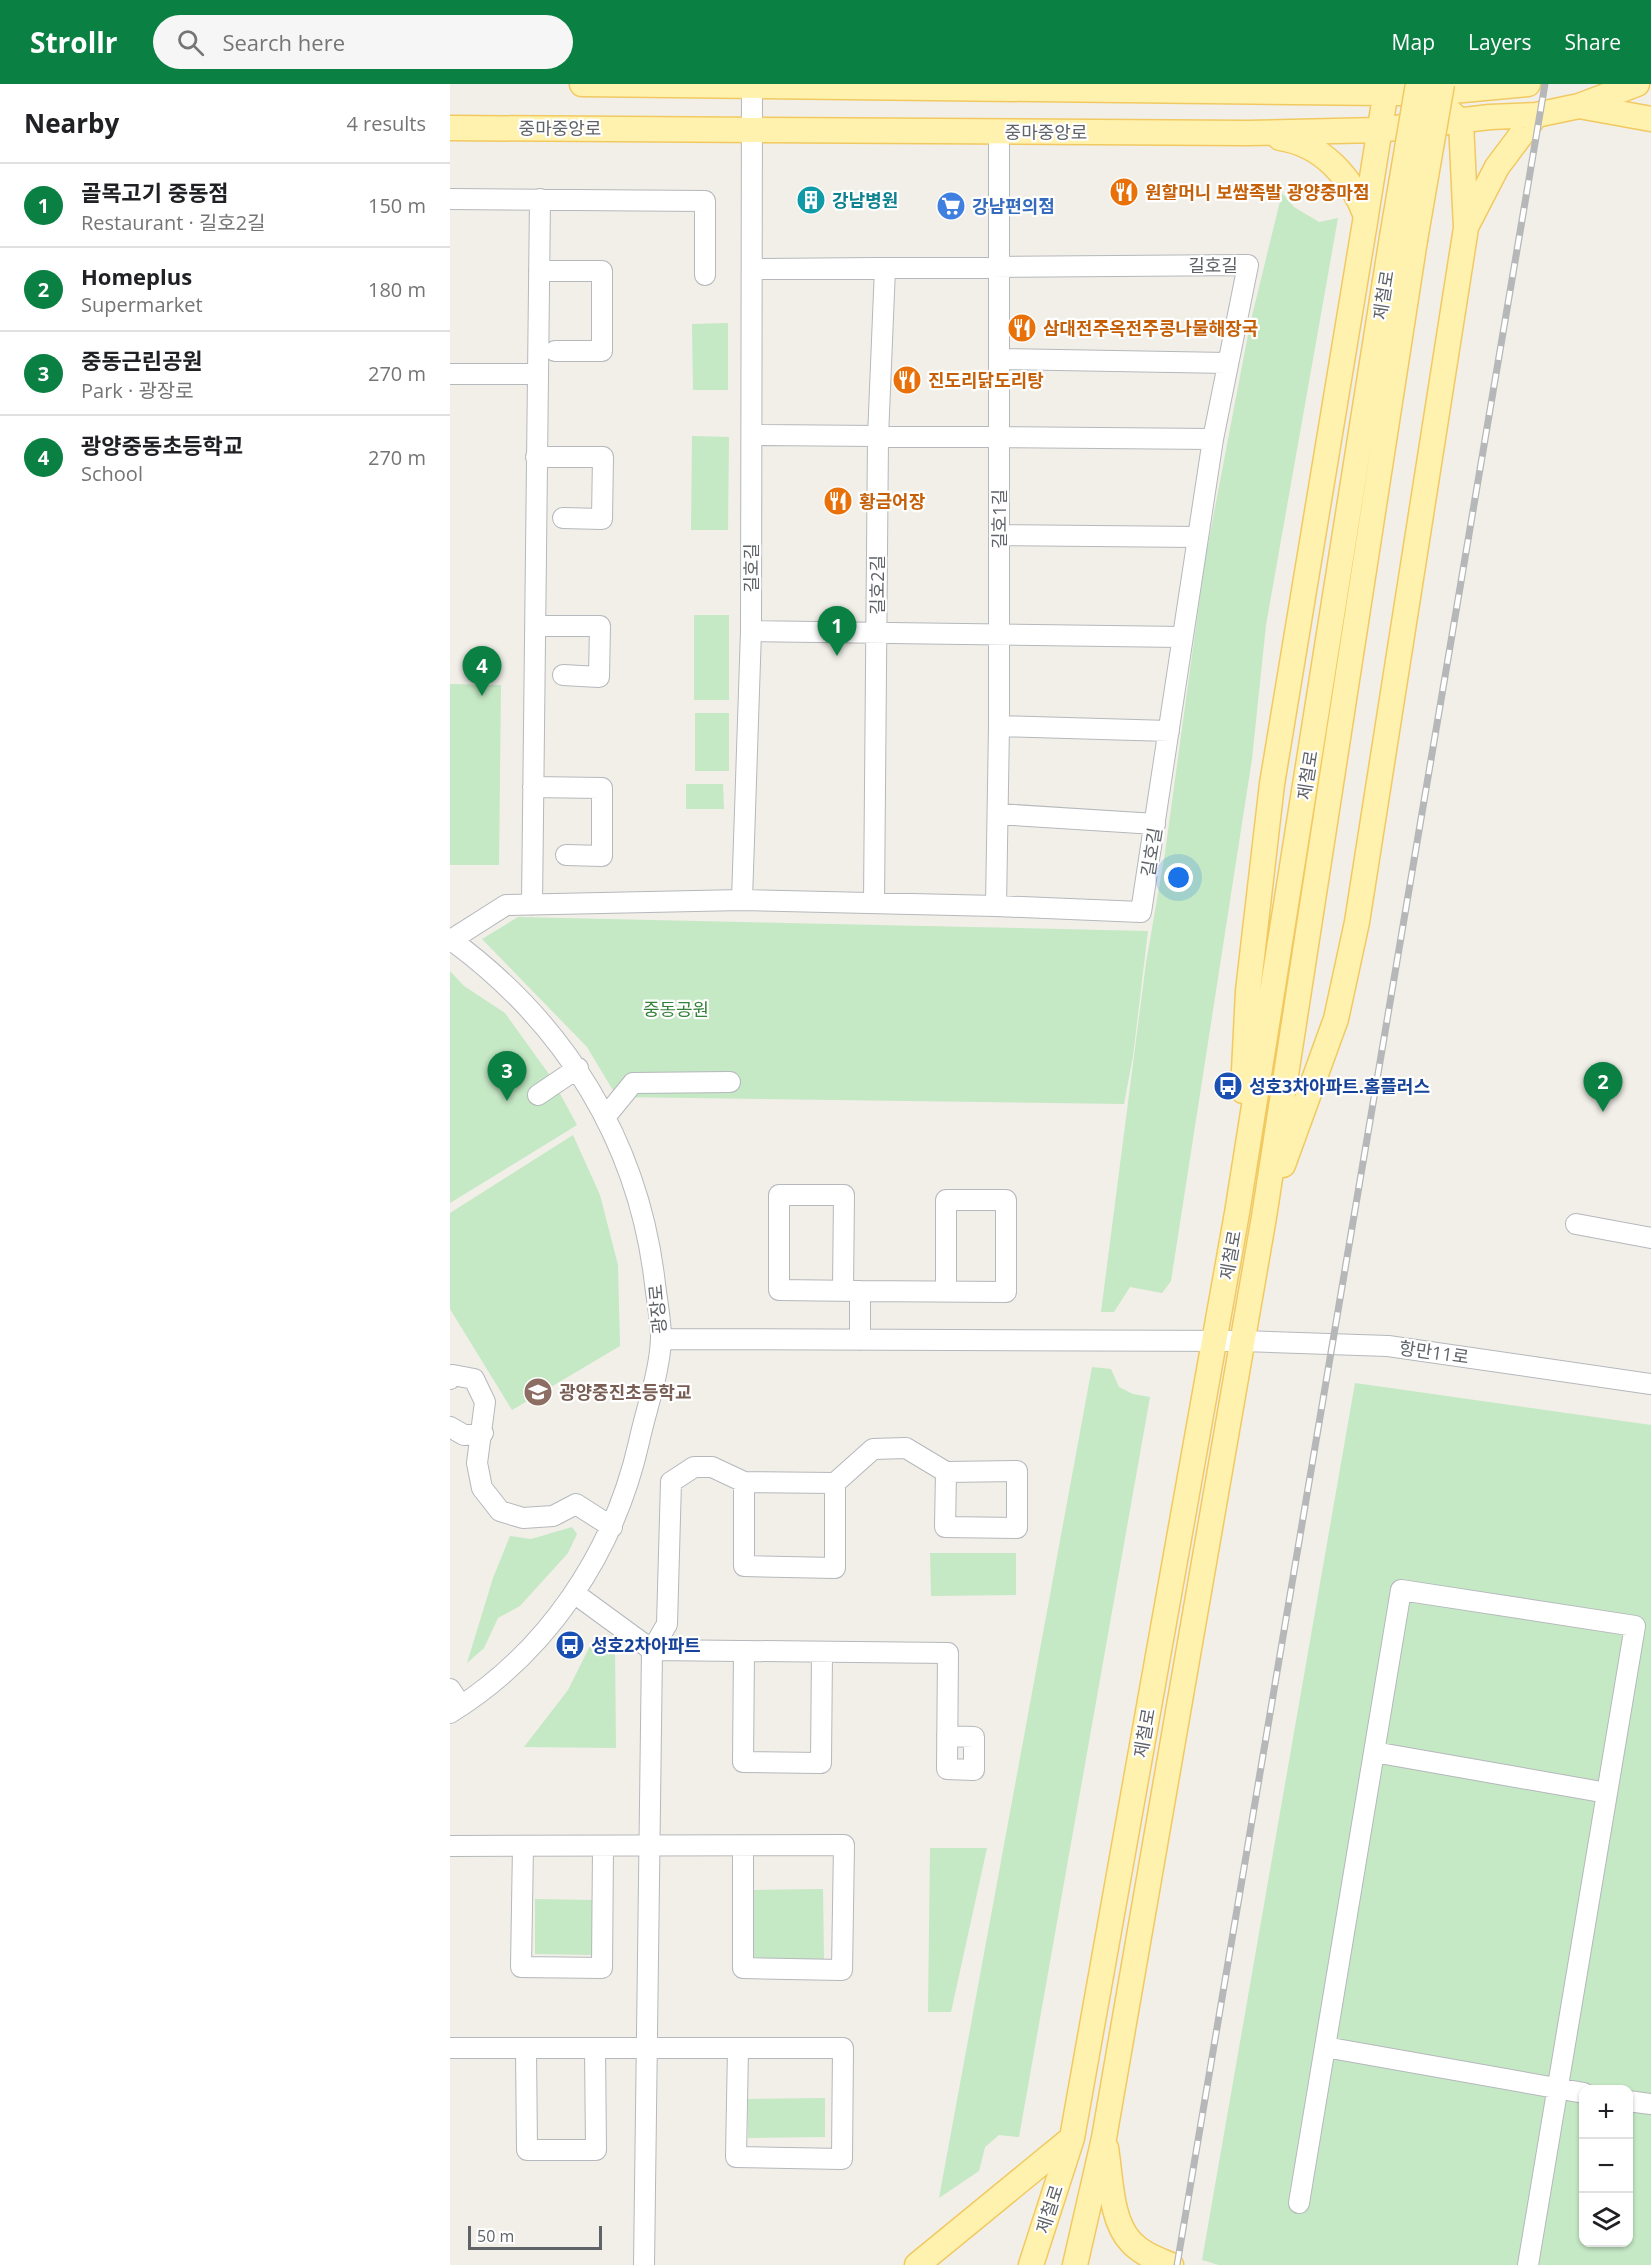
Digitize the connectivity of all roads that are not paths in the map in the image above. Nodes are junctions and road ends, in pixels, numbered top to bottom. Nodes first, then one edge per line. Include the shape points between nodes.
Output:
1 (582, 84) edge
2 (1260, 84) edge
3 (1528, 84) edge
4 (1637, 84) edge
5 (1006, 86) edge
6 (1430, 87) edge
7 (1386, 89) edge
8 (1207, 90) junction
9 (752, 101) edge
10 (1579, 106) junction
11 (1536, 115) junction
12 (1651, 119) edge
13 (1461, 122) junction
14 (450, 128) edge
15 (1378, 130) junction
16 (999, 132) junction
17 (1248, 133) junction
18 (450, 199) edge
19 (540, 199) junction
20 (1366, 216) junction
21 (1466, 228) junction
22 (1404, 239) junction
23 (999, 266) junction
24 (885, 268) junction
25 (752, 269) junction
26 (539, 271) junction
27 (705, 275) dead end
28 (555, 351) dead end
29 (999, 359) junction
30 (1227, 363) junction
31 (450, 374) edge
32 (537, 374) junction
33 (752, 435) junction
34 (878, 436) junction
35 (1000, 437) junction
36 (1213, 440) junction
37 (536, 457) junction
38 (564, 518) dead end
39 (999, 535) junction
40 (1197, 537) junction
41 (534, 626) junction
42 (751, 631) junction
43 (876, 631) junction
44 (998, 633) junction
45 (1182, 637) junction
46 (563, 675) dead end
47 (999, 726) junction
48 (1169, 731) junction
49 (533, 787) junction
50 (998, 814) junction
51 (1155, 824) junction
52 (566, 855) dead end
53 (742, 900) junction
54 (874, 903) junction
55 (532, 905) junction
56 (996, 906) junction
57 (451, 939) edge
58 (578, 1068) junction
59 (730, 1082) dead end
60 (538, 1095) dead end
61 (606, 1116) junction
62 (1237, 1213) junction
63 (1264, 1217) junction
64 (1576, 1224) dead end
65 (1651, 1238) edge
66 (852, 1290) junction
67 (946, 1292) junction
68 (661, 1339) junction
69 (860, 1340) junction
70 (1214, 1341) junction
71 (1243, 1341) junction
72 (450, 1379) edge
73 (1651, 1384) edge
74 (450, 1427) edge
75 (483, 1433) junction
76 (945, 1472) junction
77 (744, 1482) junction
78 (835, 1483) junction
79 (612, 1527) junction
80 (574, 1593) junction
81 (652, 1650) junction
82 (744, 1651) junction
83 (822, 1652) junction
84 (450, 1689) edge
85 (456, 1710) edge
86 (947, 1736) dead end
87 (1374, 1752) junction
88 (1607, 1793) junction
89 (450, 1846) edge
90 (523, 1846) junction
91 (603, 1847) junction
92 (650, 1847) junction
93 (743, 1847) junction
94 (1325, 2047) junction
95 (450, 2048) edge
96 (526, 2048) junction
97 (595, 2048) junction
98 (647, 2048) junction
99 (738, 2048) junction
100 (1559, 2089) junction
101 (1579, 2092) edge
102 (1633, 2102) edge
103 (1651, 2104) edge
104 (1072, 2138) junction
105 (1104, 2138) junction
106 (1299, 2203) dead end
107 (644, 2265) edge
108 (918, 2265) edge
109 (1031, 2265) edge
110 (1075, 2265) edge
111 (1171, 2265) edge
112 (1528, 2265) edge

1 - 9 main road, 중마중앙로
2 - 8 main road
3 - 6 main road, 중마중앙로
4 - 10 main road, 중마중앙로
5 - 8 main road, 중마중앙로
5 - 9 main road, 중마중앙로
6 - 7 main road, 중마중앙로
6 - 13 main road
6 - 22 main road, bridge
7 - 8 main road, 중마중앙로
7 - 15 main road
9 - 14 main road, 중마중앙로
9 - 16 main road, 중마중앙로
9 - 25 street, 길호길
10 - 11 main road, 중마중앙로
10 - 12 main road
11 - 13 main road, 중마중앙로
11 - 21 main road via 1497,167
13 - 15 main road, 중마중앙로
13 - 21 main road
15 - 17 main road, 중마중앙로
15 - 20 main road
16 - 17 main road, 중마중앙로
16 - 23 street, 길호1길
17 - 20 main road via 1285,139 1322,156 1350,182
18 - 19 street
19 - 26 street
19 - 27 street via 705,201
20 - 62 main road via 1272,784 1248,990
21 - 63 main road via 1354,932 1336,1019
22 - 62 main road, 제철로
22 - 63 main road, 제철로
23 - 24 street, 길호길
23 - 29 street, 길호1길
23 - 30 street, 길호길 via 1248,265
24 - 25 street, 길호길
24 - 34 street, 길호2길
25 - 33 street, 길호길
26 - 28 street via 602,271 602,351
26 - 32 street
29 - 30 street
29 - 35 street, 길호1길
30 - 36 street, 길호길
31 - 32 street
32 - 37 street
33 - 34 street
33 - 42 street, 길호길
34 - 35 street
34 - 43 street, 길호2길
35 - 36 street
35 - 39 street, 길호1길
36 - 40 street, 길호길
37 - 38 street via 603,457 602,519
37 - 41 street
39 - 40 street
39 - 44 street, 길호1길
40 - 45 street, 길호길
41 - 46 street via 600,626 599,677
41 - 49 street
42 - 43 street
42 - 53 street, 길호길
43 - 44 street
43 - 54 street, 길호2길
44 - 45 street
44 - 47 street, 길호1길
45 - 48 street, 길호길
47 - 48 street
47 - 50 street, 길호1길
48 - 51 street, 길호길
49 - 52 street via 602,788 602,856
49 - 55 street
50 - 51 street
50 - 56 street, 길호1길
51 - 56 street, 길호길 via 1141,912
53 - 54 street, 길호길
53 - 55 street
54 - 56 street, 길호길
55 - 57 street via 506,905
57 - 58 street, 광장로 via 522,1001
58 - 60 street
58 - 61 street, 광장로
59 - 61 street via 633,1083
61 - 68 street, 광장로 via 633,1179 643,1218 652,1258
62 - 70 main road, 제철로
63 - 71 main road, 제철로
64 - 65 street
66 - 66 street via 779,1290 779,1195 843,1195
66 - 67 street
66 - 69 street
67 - 67 street via 1006,1292 1006,1200 946,1200
68 - 69 street, 항만11로
68 - 79 street, 광장로 via 632,1472
69 - 70 street, 항만11로
70 - 71 street, 항만11로
70 - 104 main road, 제철로
71 - 73 street, 항만11로 via 1388,1346
71 - 105 main road, 제철로
72 - 75 street via 453,1375 474,1379 484,1402
74 - 75 street via 464,1435
75 - 79 street via 477,1463 482,1488 500,1511 523,1518 553,1515 576,1504
76 - 76 street via 945,1527 1017,1528 1017,1471
76 - 78 street via 906,1448 873,1449
77 - 78 street
77 - 78 street via 744,1566 835,1568
77 - 81 street via 712,1467 694,1467 671,1482 667,1624
79 - 80 street, 광장로
80 - 81 street
80 - 85 street, 광장로 via 544,1635 505,1674
81 - 82 street
81 - 92 street
82 - 83 street
82 - 83 street via 743,1762 821,1763
83 - 86 street via 948,1653
84 - 85 street
87 - 88 street
87 - 88 street via 1401,1590 1635,1626
87 - 94 street
88 - 100 street
89 - 90 street
90 - 91 street
90 - 91 street via 521,1967 602,1968
91 - 92 street
92 - 93 street
92 - 98 street
93 - 93 street via 843,1845 842,1970 743,1968
94 - 100 street
94 - 106 street
95 - 96 street
96 - 97 street
96 - 97 street via 526,2150 596,2150
97 - 98 street
98 - 99 street
98 - 107 street
99 - 99 street via 843,2048 842,2159 736,2157
100 - 101 street
100 - 112 street
102 - 103 street
104 - 108 main road
104 - 109 main road, 제철로
105 - 110 main road, 제철로
105 - 111 main road via 1118,2217 1130,2241 1148,2256

